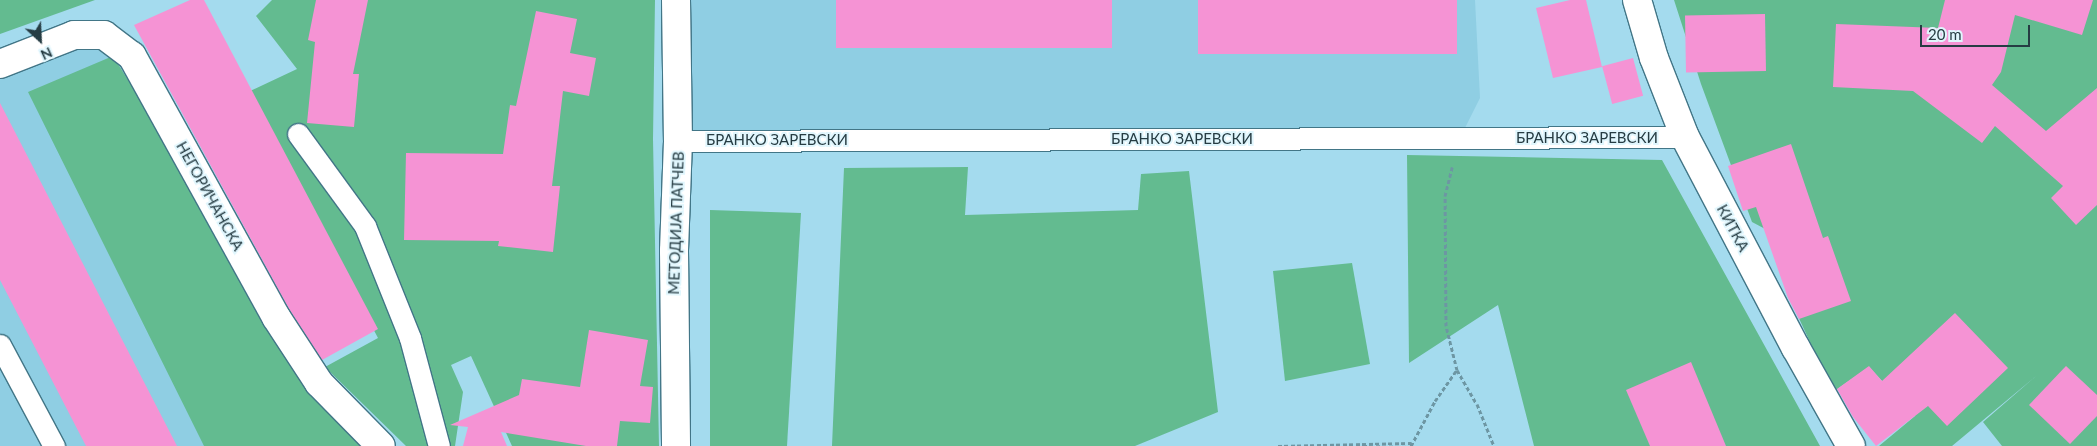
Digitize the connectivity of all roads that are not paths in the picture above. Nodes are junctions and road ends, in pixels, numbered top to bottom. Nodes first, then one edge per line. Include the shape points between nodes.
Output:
1 (676, 0) edge
2 (1637, 0) edge
3 (0, 64) edge
4 (298, 134) dead end
5 (1685, 137) junction
6 (678, 141) junction
7 (0, 345) edge
8 (54, 446) edge
9 (382, 446) edge
10 (439, 446) edge
11 (676, 446) edge
12 (1851, 446) edge

1 - 6 street, МЕТОДИЈА ПАТЧЕВ
2 - 5 street, КИТКА via 1654,58
3 - 9 street, НЕГОРИЧАНСКА via 74,35 104,35 132,56 276,317 319,383
4 - 10 lane via 365,226 410,338
5 - 6 lane, БРАНКО ЗАРЕВСКИ
5 - 12 street, КИТКА
6 - 11 street, МЕТОДИЈА ПАТЧЕВ via 674,251
7 - 8 lane

